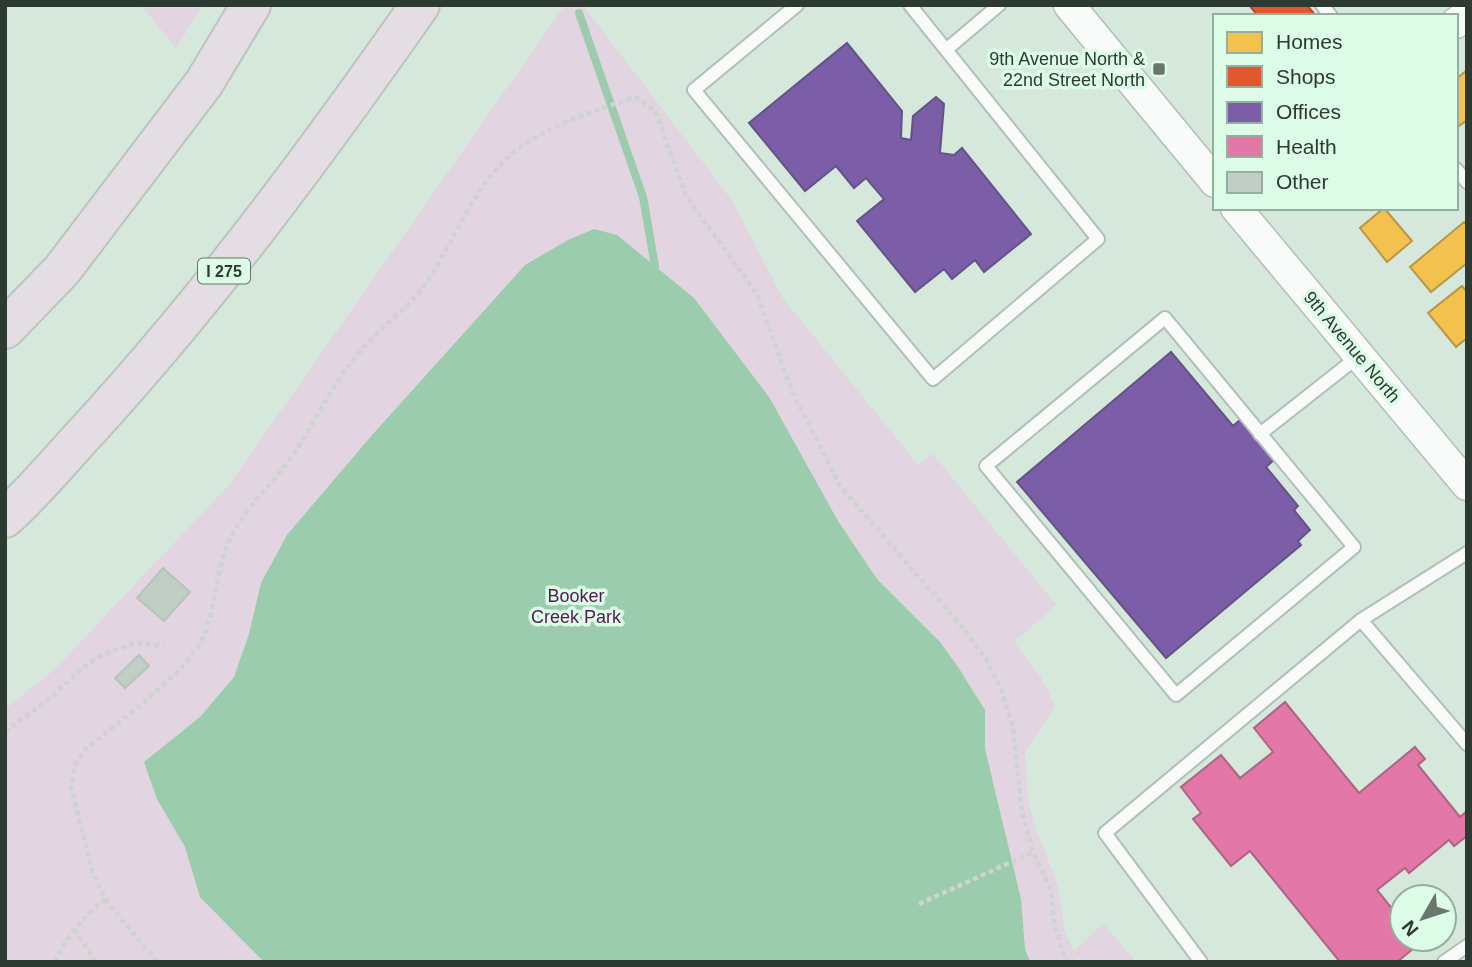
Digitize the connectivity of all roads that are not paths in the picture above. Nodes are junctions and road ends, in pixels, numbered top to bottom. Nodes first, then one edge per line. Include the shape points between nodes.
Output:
1 (251, 5) edge
2 (420, 5) edge
3 (797, 5) edge
4 (910, 5) edge
5 (999, 5) edge
6 (1069, 5) edge
7 (947, 49) junction
8 (1213, 180) edge
9 (1238, 210) edge
10 (5, 329) edge
11 (1359, 356) junction
12 (1260, 433) junction
13 (1467, 485) edge
14 (5, 519) edge
15 (1467, 553) edge
16 (1361, 620) junction
17 (1467, 744) edge
18 (1467, 946) edge
19 (1202, 962) edge
20 (1444, 962) edge

1 - 10 highway via 196,94 62,270
2 - 14 highway, I 275 via 241,251 134,380
3 - 7 lane via 694,90 933,379 1098,239
4 - 7 lane
5 - 7 lane
6 - 8 street
9 - 11 street, 9th Avenue North
11 - 12 lane
11 - 13 street, 9th Avenue North
12 - 12 lane via 1165,318 986,466 1176,695 1354,547
15 - 16 lane
16 - 17 lane
16 - 19 lane via 1105,832
18 - 20 lane

